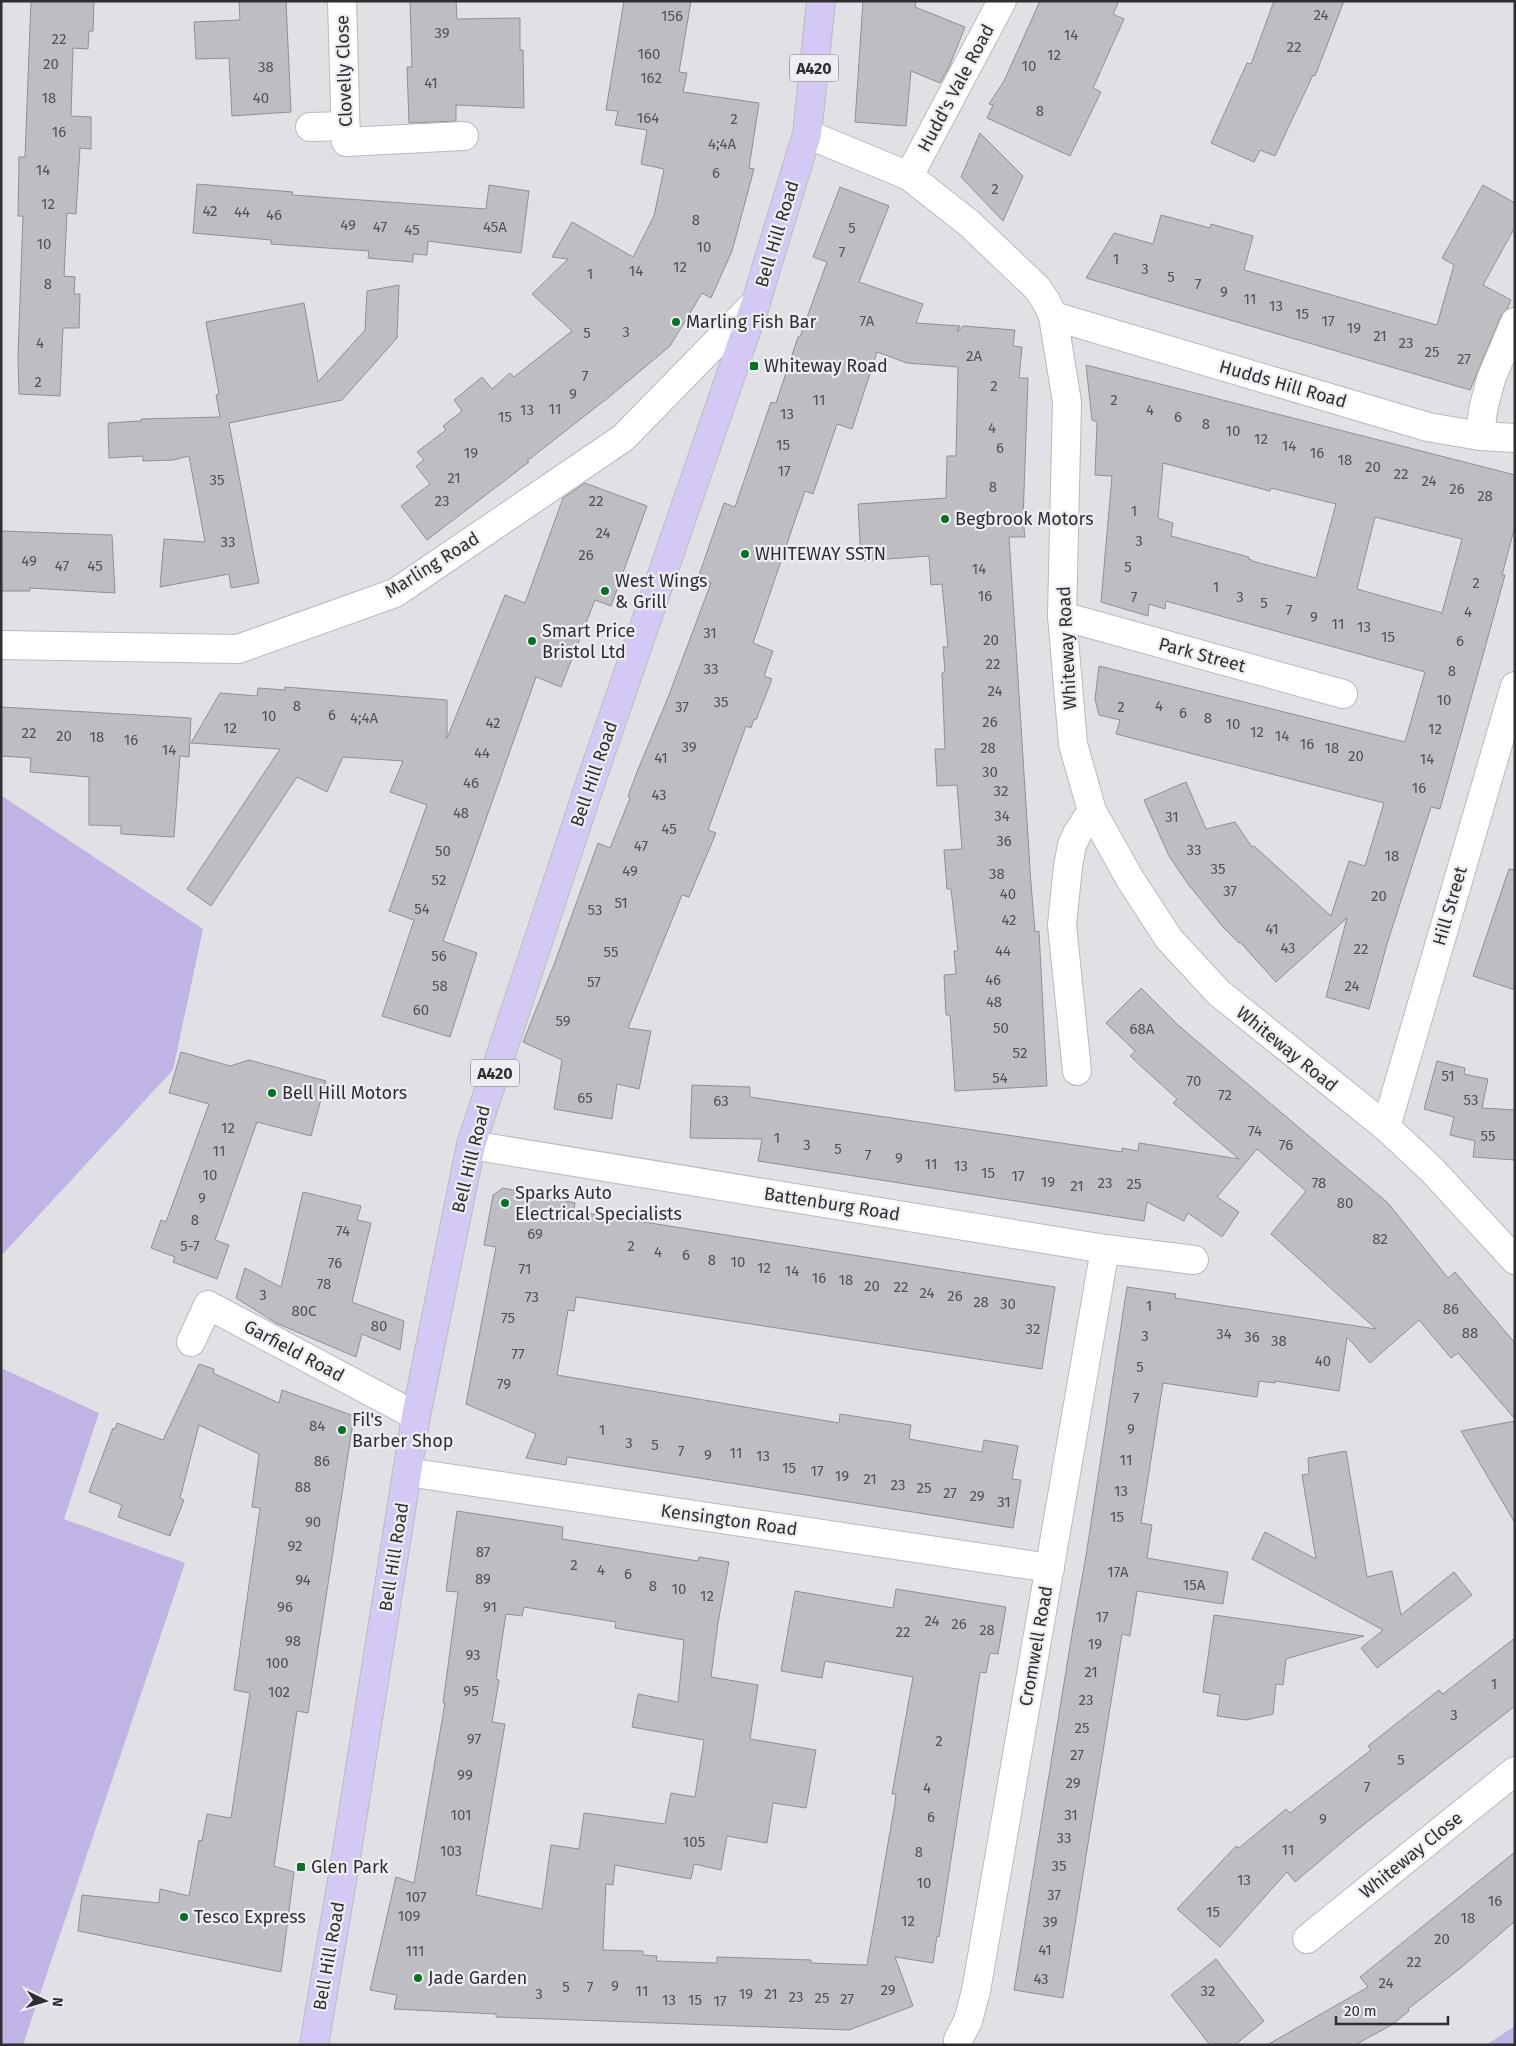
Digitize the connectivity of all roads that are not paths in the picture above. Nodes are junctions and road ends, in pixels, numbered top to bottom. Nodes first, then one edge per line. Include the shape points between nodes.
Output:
1 (342, 1) edge
2 (821, 1) edge
3 (1002, 1) edge
4 (345, 126) junction
5 (310, 127) dead end
6 (807, 134) junction
7 (464, 136) dead end
8 (909, 176) junction
9 (756, 302) junction
10 (1053, 316) junction
11 (1515, 322) edge
12 (1480, 436) junction
13 (1515, 438) edge
14 (1062, 616) junction
15 (1, 645) edge
16 (1515, 686) edge
17 (1343, 694) dead end
18 (1092, 811) junction
19 (1077, 1071) dead end
20 (1386, 1127) junction
21 (471, 1145) junction
22 (1105, 1249) junction
23 (1194, 1260) dead end
24 (1515, 1260) edge
25 (192, 1342) dead end
26 (416, 1416) junction
27 (407, 1472) junction
28 (1050, 1568) junction
29 (1515, 1771) edge
30 (1307, 1939) dead end
31 (955, 2043) edge
32 (314, 2045) edge

1 - 4 street, Clovelly Close
2 - 6 main road, A420
3 - 8 street, Hudd's Vale Road
4 - 5 street
4 - 7 street, Clovelly Close via 346,142
6 - 8 street, Whiteway Road
6 - 9 main road, Bell Hill Road / A420
8 - 10 street, Whiteway Road via 970,224 1037,288
9 - 15 street, Marling Road via 623,438 395,593 238,649
9 - 21 main road, Bell Hill Road / A420 via 585,799
10 - 12 street, Hudds Hill Road via 1428,427
10 - 14 street, Whiteway Road via 1068,421
11 - 12 street via 1491,379
12 - 13 street, Hudds Hill Road
14 - 17 street, Park Street
14 - 18 street, Whiteway Road via 1073,744
16 - 20 street, Hill Street
18 - 19 street via 1072,845 1062,925
18 - 20 street, Whiteway Road via 1130,879 1170,939 1219,993
20 - 24 street, Whiteway Road via 1432,1170
21 - 22 street, Battenburg Road
21 - 26 main road, Bell Hill Road / A420
22 - 23 street, Battenburg Road
22 - 28 street, Cromwell Road
25 - 26 street, Garfield Road via 208,1305
26 - 27 main road, Bell Hill Road / A420
27 - 28 street, Kensington Road
27 - 32 main road, Bell Hill Road / A420
28 - 31 street, Cromwell Road via 976,1991 968,2021
29 - 30 street, Whiteway Close

